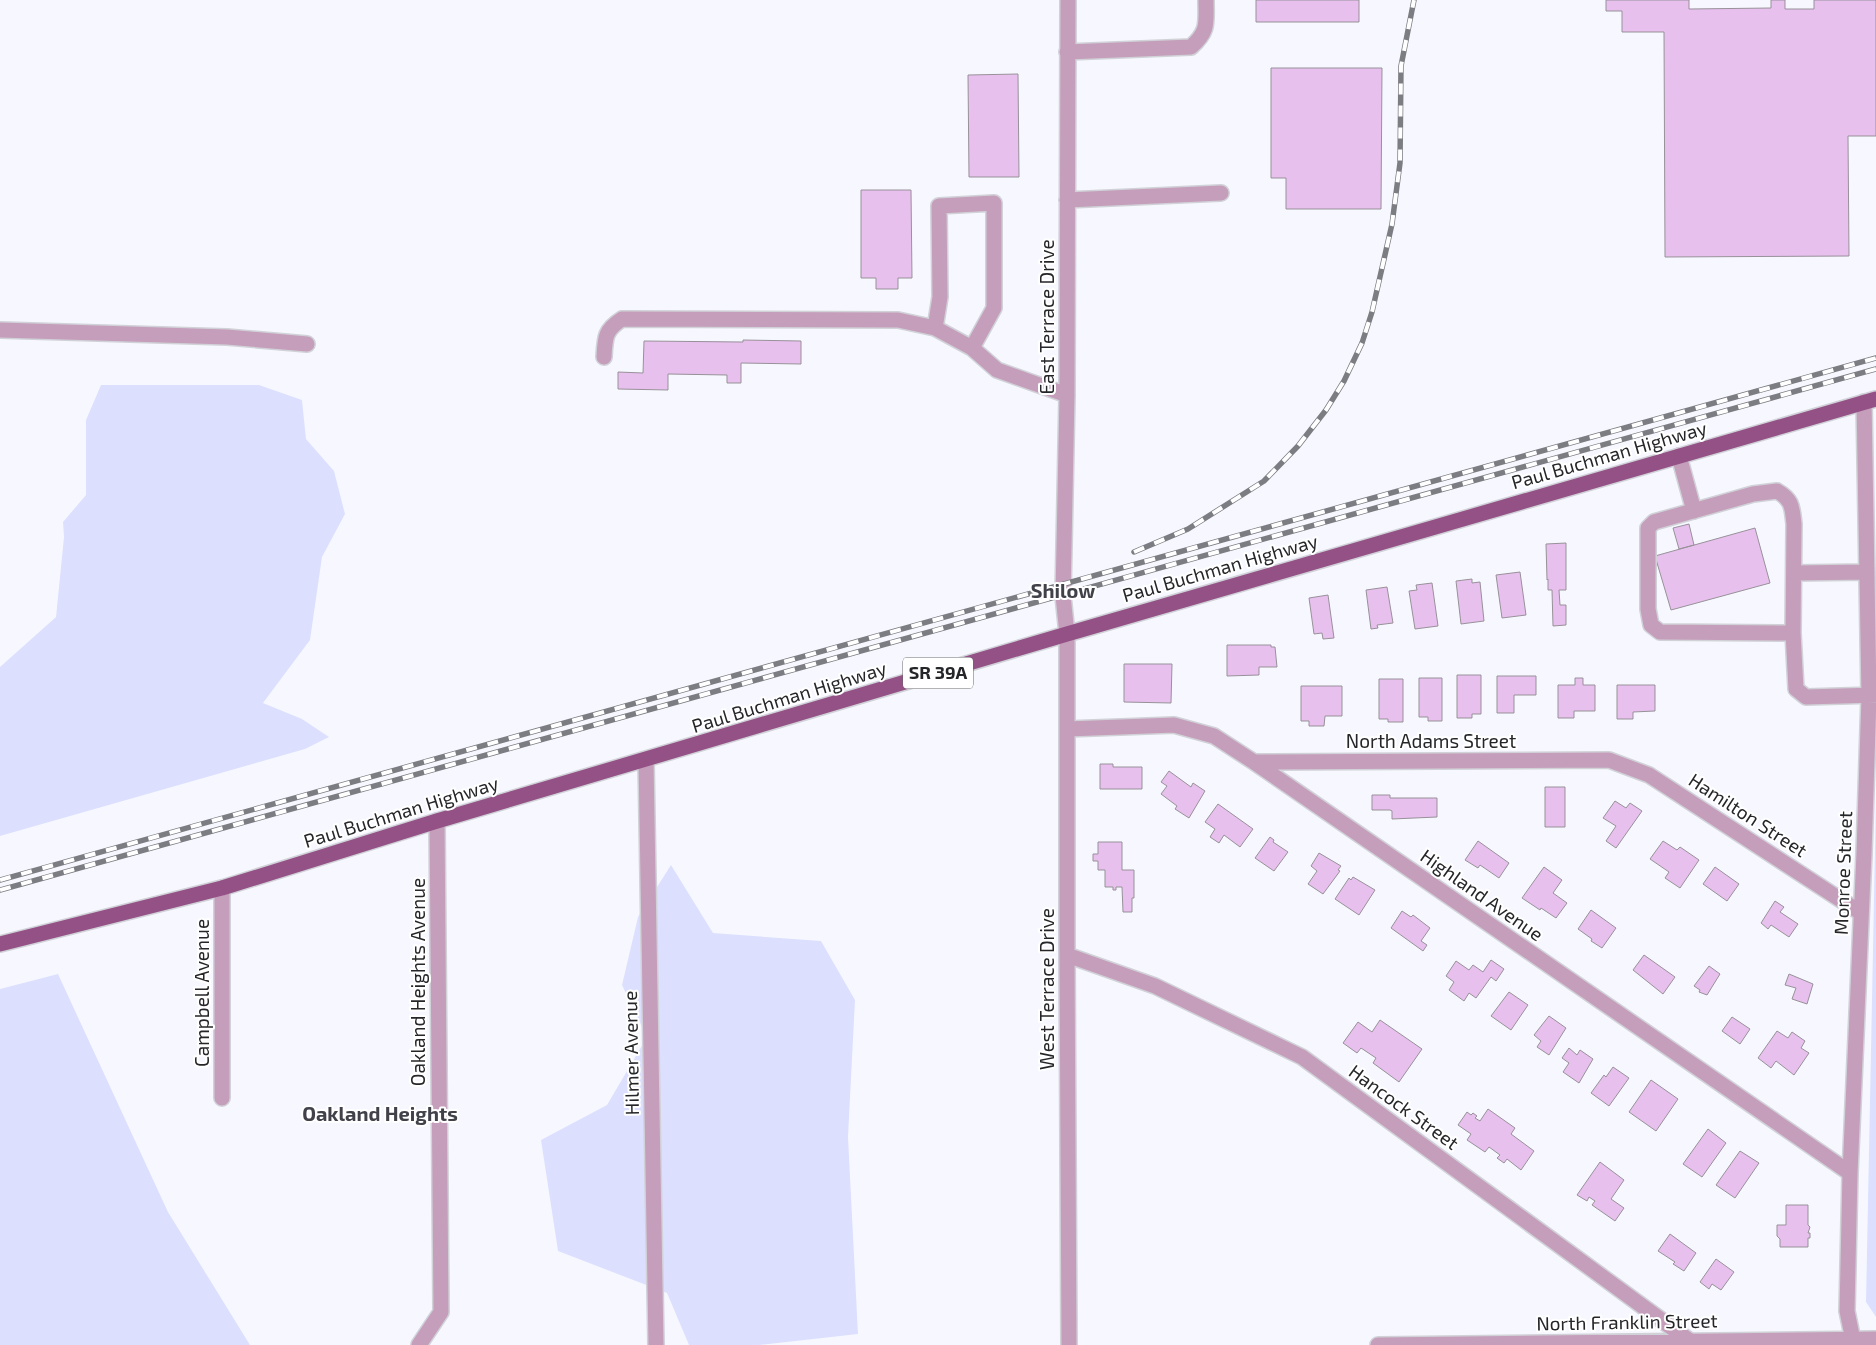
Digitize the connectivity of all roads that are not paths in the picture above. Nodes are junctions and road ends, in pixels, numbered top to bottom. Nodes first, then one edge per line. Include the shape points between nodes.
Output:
1 (1068, 0) edge
2 (1206, 0) edge
3 (1068, 52) junction
4 (1221, 193) dead end
5 (1067, 200) junction
6 (935, 328) junction
7 (0, 330) edge
8 (307, 344) dead end
9 (972, 348) junction
10 (604, 357) dead end
11 (1067, 395) junction
12 (1870, 400) edge
13 (1679, 456) junction
14 (1694, 511) junction
15 (1867, 572) junction
16 (1794, 573) junction
17 (1793, 633) junction
18 (1067, 634) junction
19 (1872, 696) edge
20 (1067, 729) junction
21 (646, 760) junction
22 (1608, 760) joint
23 (1254, 762) junction
24 (437, 821) junction
25 (1870, 853) edge
26 (222, 888) junction
27 (1861, 913) junction
28 (0, 944) edge
29 (1067, 955) junction
30 (222, 1098) dead end
31 (1850, 1173) junction
32 (1876, 1339) edge
33 (1690, 1341) junction
34 (1852, 1342) edge
35 (1578, 1343) edge
36 (418, 1345) edge
37 (656, 1345) edge
38 (1069, 1345) edge
39 (1378, 1345) edge

1 - 3 street, East Terrace Drive
2 - 3 street via 1202,37 1190,47
3 - 5 street, East Terrace Drive
4 - 5 street
5 - 11 street, East Terrace Drive
6 - 9 street
6 - 9 street via 940,297 938,206 994,203 994,308
6 - 10 street via 898,320 622,319 612,325 604,338
7 - 8 street via 227,337
9 - 11 street via 998,370
11 - 18 street, East Terrace Drive via 1063,596
12 - 13 main road, Paul Buchman Highway / SR 39A
12 - 15 street, Monroe Street
13 - 14 street
13 - 18 main road, Paul Buchman Highway / SR 39A
14 - 16 street via 1753,494 1777,491 1787,496 1794,524
14 - 17 street via 1654,522 1648,528 1648,609 1651,625 1660,632
15 - 16 street
15 - 19 street, Monroe Street
16 - 17 street
17 - 19 street via 1796,689 1806,697
18 - 20 street, West Terrace Drive
18 - 21 main road, Paul Buchman Highway / SR 39A
19 - 25 street, Monroe Street
20 - 23 street, Highland Avenue via 1174,725 1214,736
20 - 29 street, West Terrace Drive
21 - 24 main road, Paul Buchman Highway / SR 39A
21 - 37 street, Hilmer Avenue
22 - 23 street, North Adams Street
22 - 27 street, Hamilton Street via 1649,775
23 - 31 street, Highland Avenue
24 - 26 main road, Paul Buchman Highway / SR 39A
24 - 36 street, Oakland Heights Avenue via 441,1312
25 - 27 street, Monroe Street
26 - 28 main road, Paul Buchman Highway / SR 39A
26 - 30 street, Campbell Avenue
27 - 31 street, Monroe Street
29 - 33 street, Hancock Street via 1156,986 1302,1057
29 - 38 street, West Terrace Drive
31 - 34 street, Monroe Street via 1847,1311
32 - 34 street, North Franklin Street
33 - 34 street, North Franklin Street
33 - 35 street, North Franklin Street
35 - 39 street, North Franklin Street

